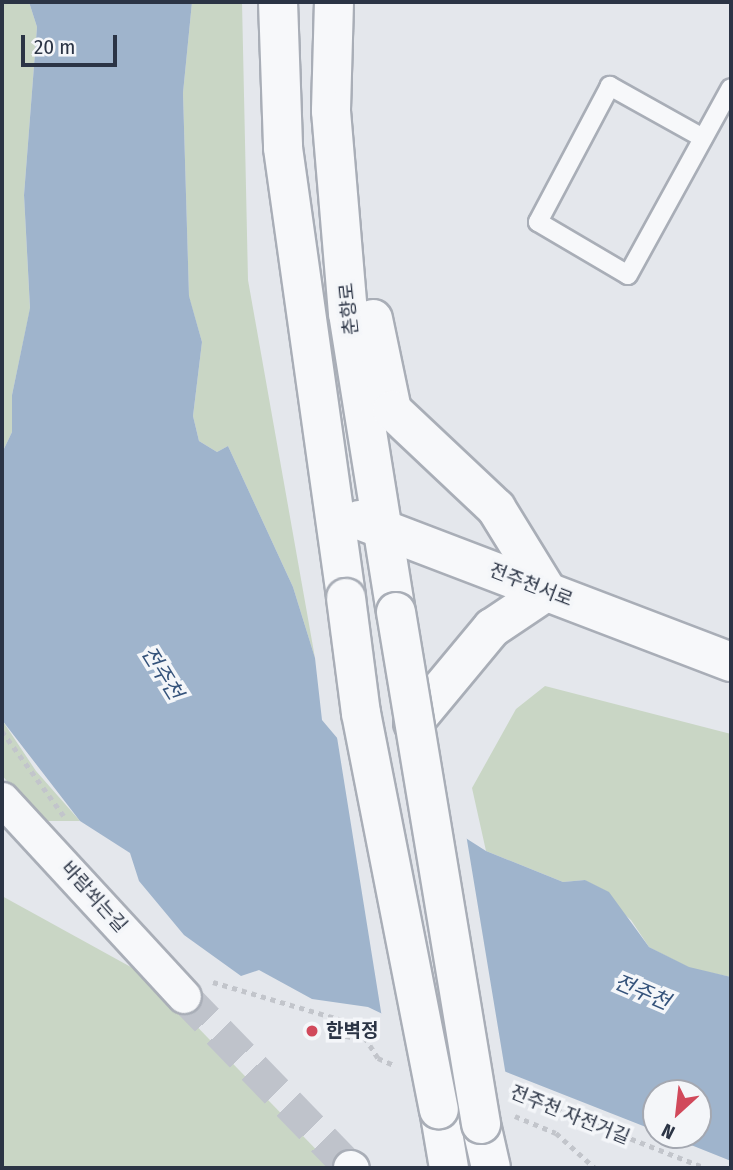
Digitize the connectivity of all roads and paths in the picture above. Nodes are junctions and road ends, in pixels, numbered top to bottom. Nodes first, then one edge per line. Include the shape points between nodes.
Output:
1 (278, 2) edge
2 (334, 2) edge
3 (731, 88) edge
4 (703, 138) junction
5 (348, 313) junction
6 (331, 510) junction
7 (378, 526) junction
8 (547, 591) junction
9 (731, 662) edge
10 (412, 723) junction
11 (2, 799) edge
12 (160, 971) junction
13 (184, 996) tunnel mouth
14 (373, 1029) dead end
15 (336, 1034) dead end
16 (367, 1040) dead end
17 (499, 1087) dead end
18 (449, 1168) edge
19 (491, 1168) edge
20 (705, 1168) edge

1 - 6 street via 283,148
2 - 5 street, 춘향로 via 331,111
3 - 4 lane
4 - 4 lane via 610,86 538,222 628,275
5 - 7 street, 춘향로
5 - 8 street via 372,319 392,410 496,508
6 - 7 street, 전주천서로
6 - 18 street, bridge via 361,713
7 - 8 street, 전주천서로
7 - 10 street, 춘향로, bridge via 397,612
8 - 9 street, 전주천서로
8 - 10 street via 492,628
10 - 19 street, 춘향로, bridge
11 - 12 street, 바람쐬는길
12 - 13 street, 바람쐬는길
12 - 14 path via 244,989
15 - 16 path
17 - 20 path, 전주천 자전거길

